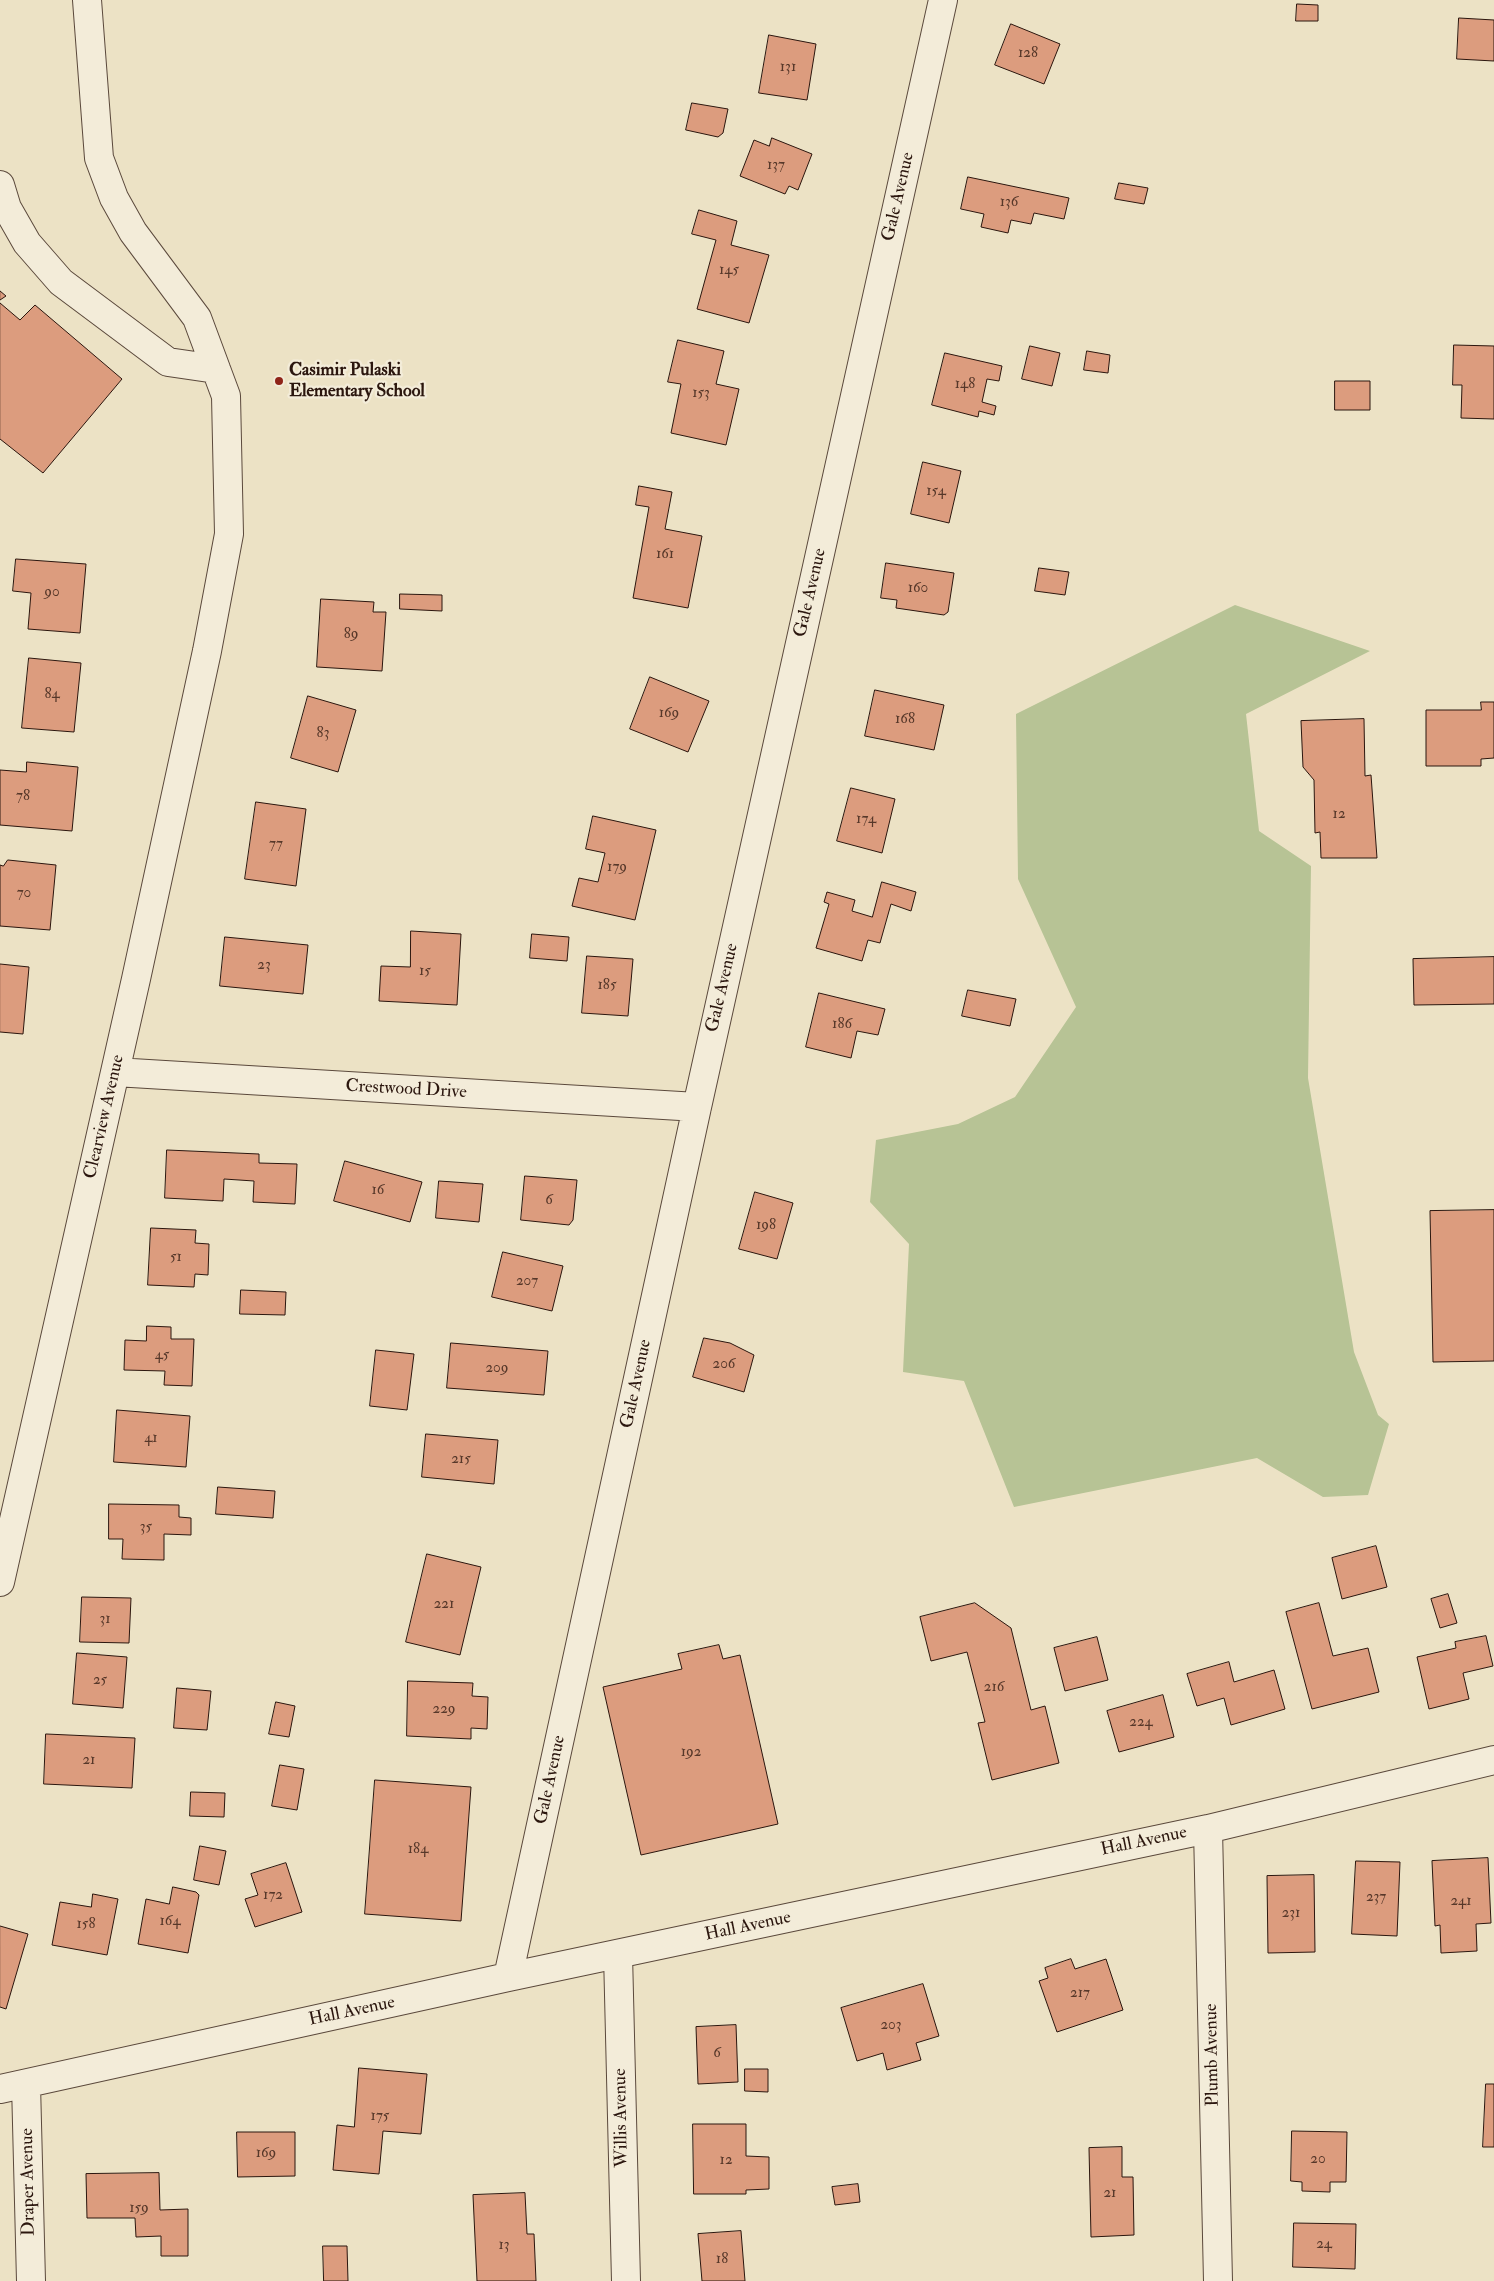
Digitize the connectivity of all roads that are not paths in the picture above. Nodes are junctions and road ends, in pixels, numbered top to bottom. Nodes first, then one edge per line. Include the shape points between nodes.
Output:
1 (87, 0) edge
2 (943, 0) edge
3 (0, 185) edge
4 (216, 368) junction
5 (115, 1072) junction
6 (697, 1107) junction
7 (0, 1582) edge
8 (1494, 1760) edge
9 (1208, 1829) junction
10 (618, 1954) junction
11 (508, 1977) junction
12 (26, 2084) junction
13 (0, 2089) edge
14 (31, 2281) edge
15 (626, 2281) edge
16 (1218, 2281) edge

1 - 4 street, Clearview Avenue via 99,158 114,198 134,232 197,318
2 - 6 street, Gale Avenue
3 - 4 street via 7,208 27,242 61,282 168,362
4 - 5 street, Clearview Avenue via 226,396 229,534 207,651
5 - 6 street, Crestwood Drive
5 - 7 street, Clearview Avenue
6 - 11 street, Gale Avenue
8 - 9 street, Hall Avenue
9 - 10 street, Hall Avenue
9 - 16 street, Plumb Avenue
10 - 11 street, Hall Avenue
10 - 15 street, Willis Avenue
11 - 12 street, Hall Avenue
12 - 13 street, Hall Avenue
12 - 14 street, Draper Avenue

